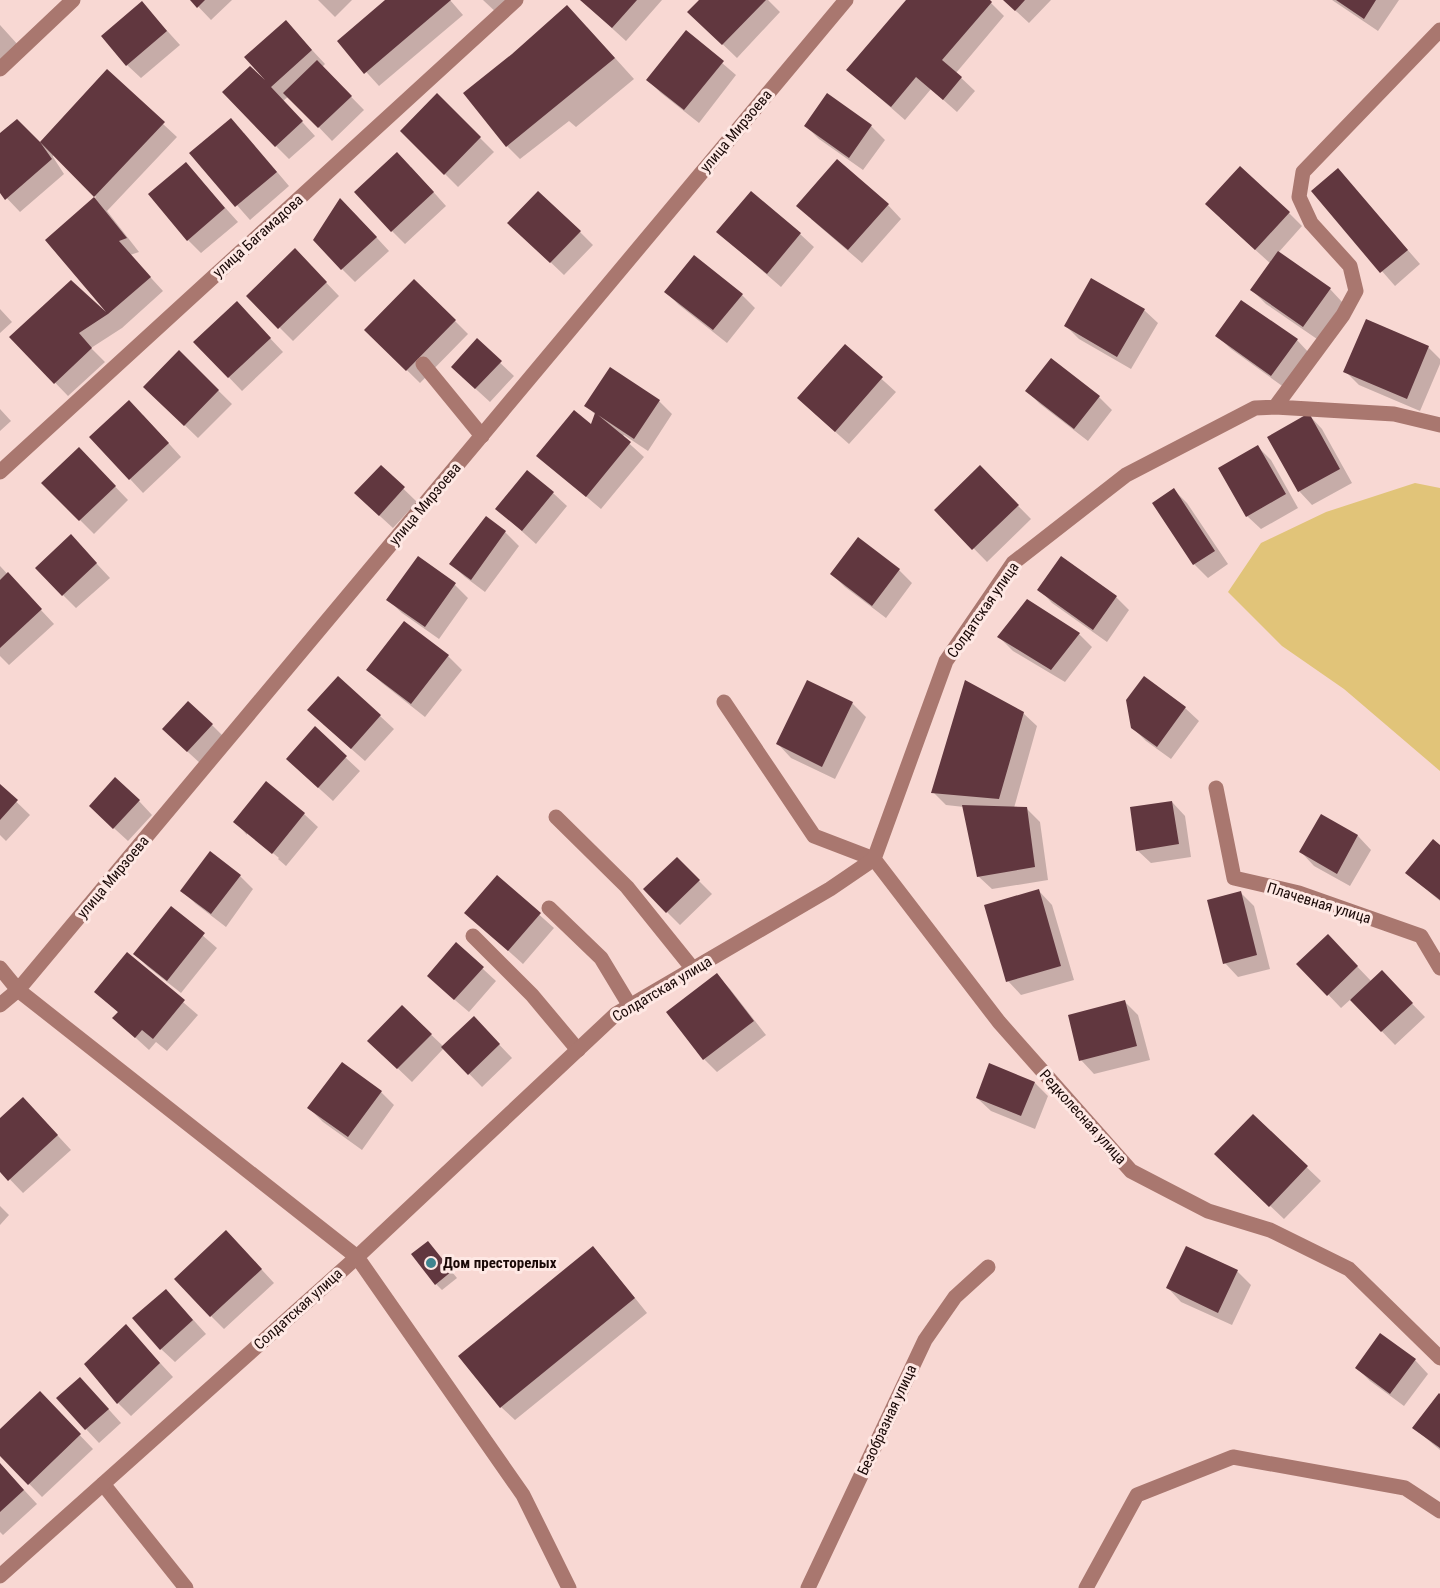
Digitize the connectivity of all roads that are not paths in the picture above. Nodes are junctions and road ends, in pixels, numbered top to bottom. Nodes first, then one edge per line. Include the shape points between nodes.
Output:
1 (73, 0) edge
2 (516, 0) edge
3 (843, 1) edge
4 (1440, 30) edge
5 (0, 69) edge
6 (423, 364) dead end
7 (1275, 407) junction
8 (1440, 425) edge
9 (482, 436) junction
10 (0, 472) edge
11 (724, 702) dead end
12 (1216, 788) dead end
13 (556, 817) dead end
14 (874, 859) junction
15 (549, 908) dead end
16 (473, 936) dead end
17 (0, 968) edge
18 (1440, 968) edge
19 (693, 969) junction
20 (18, 990) junction
21 (0, 1005) edge
22 (630, 1006) junction
23 (579, 1050) junction
24 (357, 1257) junction
25 (988, 1267) dead end
26 (1440, 1358) edge
27 (103, 1484) junction
28 (1440, 1510) edge
29 (0, 1576) edge
30 (186, 1588) edge
31 (569, 1588) edge
32 (808, 1588) edge
33 (1086, 1588) edge

1 - 5 street
2 - 10 street, улица Багамадова
3 - 9 street, улица Мирзоева
4 - 7 street via 1303,172 1299,196 1311,224 1350,266 1356,291 1343,315
6 - 9 street
7 - 8 street, Солдатская улица via 1394,414
7 - 14 street, Солдатская улица via 1255,408 1126,475 1012,563 946,661
9 - 20 street, улица Мирзоева
11 - 14 street via 814,836
12 - 18 street, Плачевная улица via 1234,878 1299,893 1421,936
13 - 19 street via 627,887
14 - 19 street, Солдатская улица
14 - 26 street, Редколесная улица via 999,1022 1131,1171 1209,1211 1270,1230 1349,1269
15 - 22 street via 601,958
16 - 23 street via 532,995
17 - 20 street
19 - 22 street, Солдатская улица
20 - 21 street, улица Мирзоева
20 - 24 street
22 - 23 street, Солдатская улица via 616,1014
23 - 24 street, Солдатская улица
24 - 27 street, Солдатская улица
24 - 31 street via 524,1495
25 - 32 street, Безобразная улица via 955,1297 925,1340
27 - 29 street, Солдатская улица
27 - 30 street
28 - 33 street via 1405,1488 1233,1457 1137,1495

